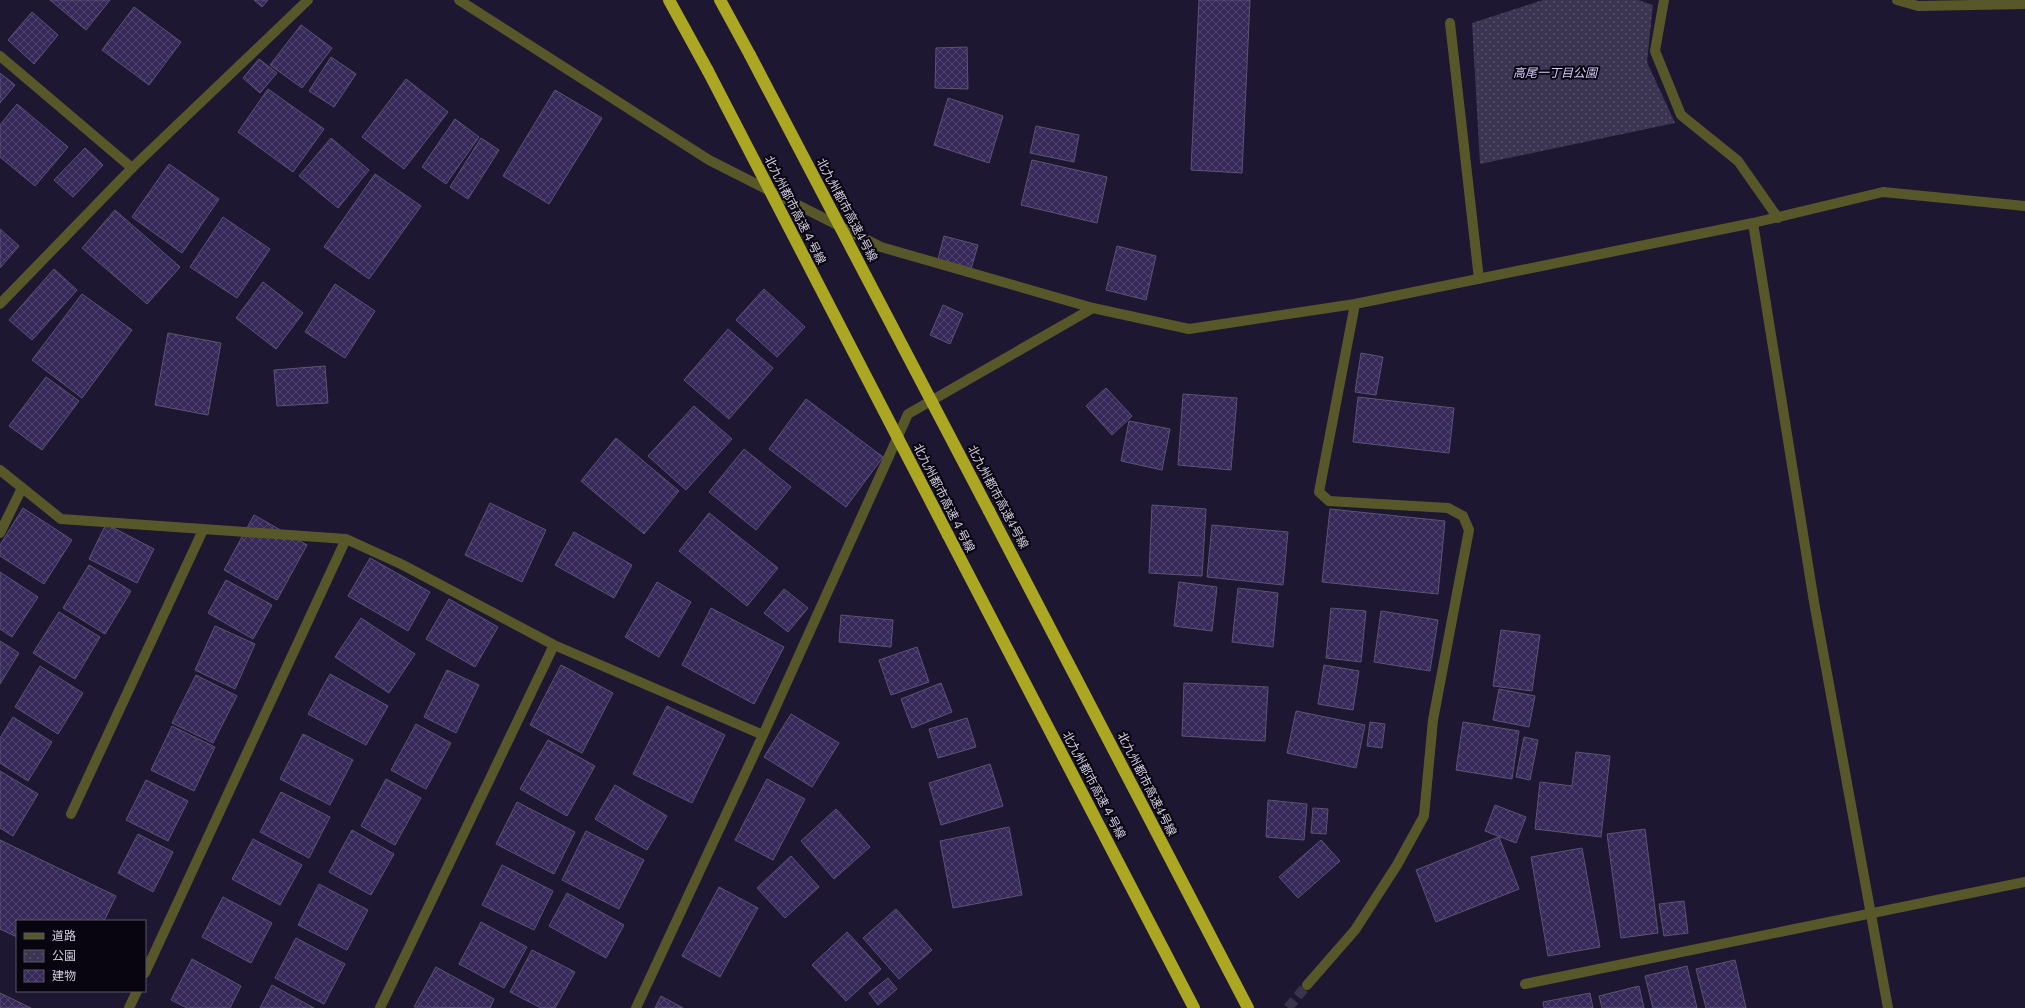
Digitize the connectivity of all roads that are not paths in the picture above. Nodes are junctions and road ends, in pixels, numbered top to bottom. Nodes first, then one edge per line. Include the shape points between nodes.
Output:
1 (308, 0) edge
2 (459, 0) edge
3 (669, 0) edge
4 (720, 0) edge
5 (1664, 0) edge
6 (1897, 0) edge
7 (2025, 4) edge
8 (1450, 23) dead end
9 (0, 56) edge
10 (132, 168) junction
11 (2025, 206) edge
12 (1778, 218) junction
13 (1753, 223) junction
14 (1479, 279) junction
15 (0, 304) edge
16 (1355, 304) junction
17 (1093, 308) junction
18 (0, 470) edge
19 (22, 488) junction
20 (203, 530) junction
21 (0, 534) edge
22 (346, 539) junction
23 (554, 645) junction
24 (763, 735) junction
25 (71, 814) dead end
26 (2025, 882) edge
27 (1871, 914) junction
28 (146, 971) edge
29 (1525, 984) dead end
30 (1307, 985) tunnel mouth
31 (137, 992) edge
32 (129, 1008) edge
33 (380, 1008) edge
34 (636, 1008) edge
35 (1194, 1008) edge
36 (1248, 1008) edge
37 (1888, 1008) edge

1 - 10 street
2 - 17 street via 709,160 881,247
3 - 35 highway, 北九州都市高速４号線, bridge
4 - 36 highway, 北九州都市高速4号線, bridge
5 - 12 street via 1655,51 1681,115 1738,161
6 - 7 street via 1918,6
8 - 14 street
9 - 10 street
10 - 15 street
11 - 12 street via 1883,192
12 - 13 street
13 - 14 street
13 - 27 street via 1814,602
14 - 16 street
16 - 17 street via 1189,329
16 - 30 street via 1319,492 1329,501 1448,508 1463,516 1469,530 1433,720 1424,816 1397,865 1354,930
17 - 24 street via 908,414
18 - 19 street
19 - 20 street via 61,519
19 - 21 street
20 - 22 street
20 - 25 street
22 - 23 street via 401,564
22 - 28 street
23 - 24 street
23 - 33 street
24 - 34 street
26 - 27 street
27 - 29 street
27 - 37 street
31 - 32 street

